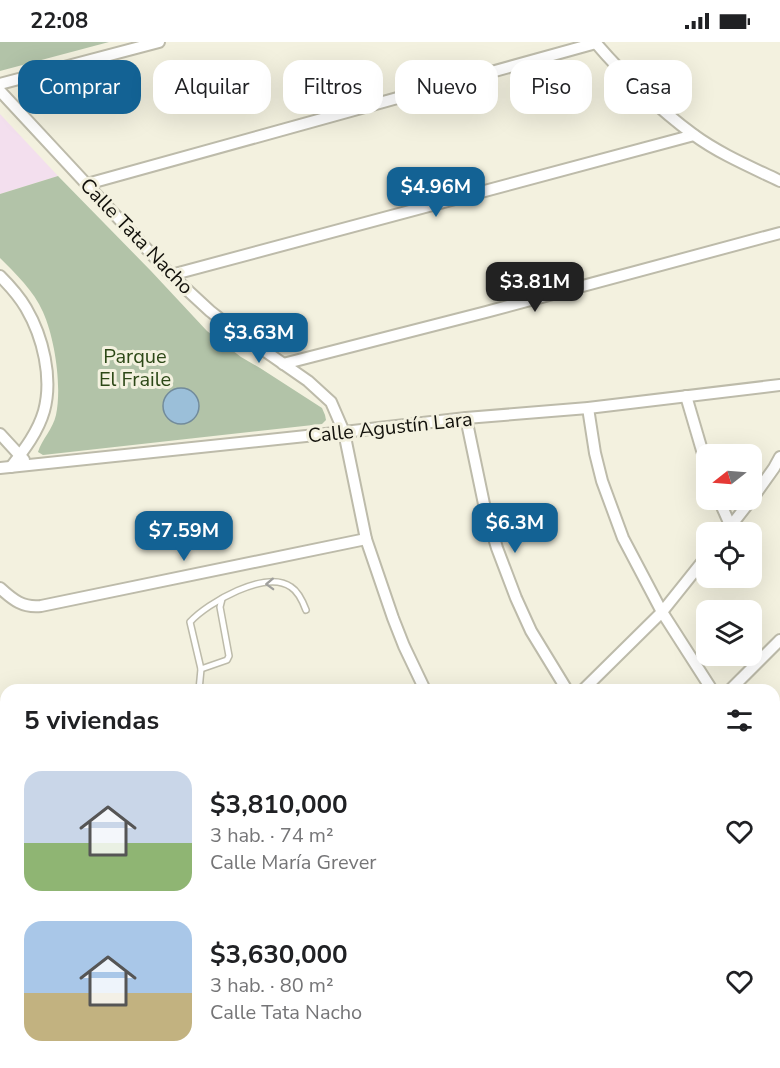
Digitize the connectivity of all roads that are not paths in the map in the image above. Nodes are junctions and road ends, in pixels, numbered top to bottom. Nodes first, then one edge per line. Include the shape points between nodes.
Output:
1 (159, 42) edge
2 (596, 43) edge
3 (0, 84) edge
4 (0, 91) edge
5 (694, 135) junction
6 (780, 181) edge
7 (87, 184) junction
8 (780, 233) edge
9 (171, 274) junction
10 (0, 276) edge
11 (283, 364) junction
12 (780, 385) edge
13 (686, 396) junction
14 (588, 408) junction
15 (466, 418) junction
16 (344, 432) junction
17 (0, 434) edge
18 (700, 444) edge
19 (20, 455) junction
20 (780, 457) edge
21 (28, 465) junction
22 (5, 467) edge
23 (762, 484) edge
24 (366, 539) junction
25 (696, 570) edge
26 (0, 588) edge
27 (223, 598) junction
28 (306, 610) dead end
29 (662, 612) junction
30 (780, 640) edge
31 (201, 669) junction
32 (200, 684) edge
33 (421, 684) edge
34 (563, 684) edge
35 (589, 684) edge
36 (708, 684) edge
37 (736, 684) edge

1 - 3 street
2 - 5 street via 637,86
2 - 7 street
4 - 7 street, Calle Tata Nacho
5 - 6 street
5 - 9 street
7 - 9 street, Calle Tata Nacho
8 - 11 street
9 - 11 street, Calle Tata Nacho via 223,321
10 - 19 street via 17,294 33,321 45,360 44,412
11 - 16 street, Calle Tata Nacho via 331,402
12 - 13 street, Calle Agustín Lara
13 - 14 street, Calle Agustín Lara
13 - 18 street
14 - 15 street, Calle Agustín Lara
14 - 29 street via 602,481 623,538
15 - 16 street, Calle Agustín Lara
15 - 34 street via 497,548 531,631
16 - 21 street, Calle Agustín Lara
16 - 24 street, Calle Tata Nacho
17 - 19 street
19 - 21 street
19 - 22 street
20 - 23 street
21 - 22 street, Calle Agustín Lara
24 - 26 street via 41,606 21,604
24 - 33 street, Calle Tata Nacho
25 - 29 street
28 -> 27 lane via 292,587 277,583 244,588
27 - 31 lane via 190,622
27 - 31 lane via 220,607 229,656
29 - 35 street
29 - 36 street
30 - 37 street
31 - 32 lane

